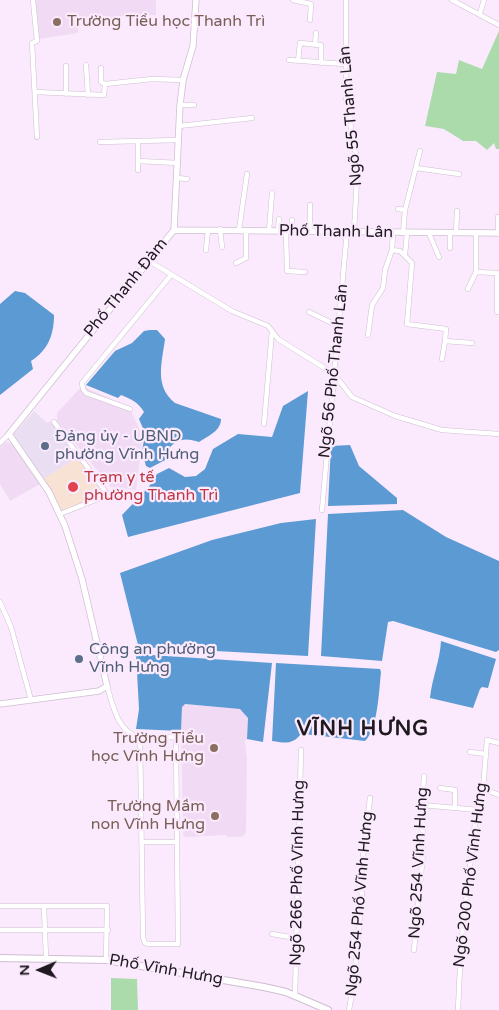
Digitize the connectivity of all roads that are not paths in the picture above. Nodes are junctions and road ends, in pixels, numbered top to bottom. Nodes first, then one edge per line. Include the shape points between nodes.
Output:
1 (33, 0) edge
2 (196, 0) edge
3 (293, 0) edge
4 (346, 0) edge
5 (452, 0) edge
6 (468, 0) edge
7 (484, 0) edge
8 (465, 6) junction
9 (480, 13) junction
10 (310, 20) dead end
11 (499, 25) edge
12 (316, 33) dead end
13 (315, 44) junction
14 (289, 60) dead end
15 (298, 61) junction
16 (321, 63) junction
17 (344, 64) junction
18 (66, 66) dead end
19 (86, 66) dead end
20 (101, 68) dead end
21 (183, 80) junction
22 (105, 84) junction
23 (35, 92) junction
24 (66, 94) junction
25 (88, 95) junction
26 (194, 104) dead end
27 (180, 105) junction
28 (252, 118) dead end
29 (179, 126) junction
30 (37, 137) dead end
31 (178, 140) junction
32 (138, 141) junction
33 (100, 142) dead end
34 (420, 151) dead end
35 (138, 161) junction
36 (178, 163) junction
37 (416, 168) junction
38 (138, 170) dead end
39 (247, 174) dead end
40 (459, 174) dead end
41 (177, 178) junction
42 (187, 179) dead end
43 (272, 193) dead end
44 (310, 205) dead end
45 (398, 209) dead end
46 (405, 210) junction
47 (457, 211) dead end
48 (498, 217) edge
49 (279, 219) dead end
50 (292, 220) dead end
51 (220, 229) junction
52 (174, 230) junction
53 (208, 230) junction
54 (243, 230) junction
55 (269, 231) junction
56 (278, 231) junction
57 (310, 231) junction
58 (347, 231) junction
59 (354, 231) junction
60 (289, 232) junction
61 (393, 233) junction
62 (405, 233) junction
63 (429, 233) junction
64 (453, 233) junction
65 (476, 233) junction
66 (498, 233) edge
67 (222, 247) dead end
68 (450, 248) dead end
69 (206, 250) dead end
70 (392, 250) junction
71 (405, 255) junction
72 (439, 258) dead end
73 (149, 261) junction
74 (236, 263) dead end
75 (305, 272) dead end
76 (476, 272) junction
77 (498, 273) edge
78 (171, 275) junction
79 (468, 289) dead end
80 (309, 312) dead end
81 (499, 312) edge
82 (340, 327) junction
83 (272, 331) junction
84 (368, 335) dead end
85 (445, 341) junction
86 (472, 342) dead end
87 (442, 359) dead end
88 (334, 374) junction
89 (130, 409) dead end
90 (54, 422) dead end
91 (264, 424) dead end
92 (9, 434) junction
93 (499, 434) edge
94 (0, 443) edge
95 (322, 510) dead end
96 (60, 514) junction
97 (0, 602) edge
98 (107, 686) junction
99 (32, 700) junction
100 (0, 704) edge
101 (140, 738) junction
102 (499, 743) edge
103 (301, 750) dead end
104 (470, 752) dead end
105 (486, 754) junction
106 (424, 776) dead end
107 (440, 788) dead end
108 (483, 789) junction
109 (499, 795) edge
110 (370, 798) dead end
111 (422, 804) junction
112 (455, 807) junction
113 (478, 810) junction
114 (142, 842) junction
115 (176, 842) junction
116 (0, 906) edge
117 (44, 906) junction
118 (0, 930) edge
119 (45, 930) junction
120 (108, 930) junction
121 (272, 934) dead end
122 (296, 938) junction
123 (414, 950) dead end
124 (0, 958) edge
125 (46, 958) junction
126 (106, 960) junction
127 (295, 996) junction
128 (313, 1007) edge
129 (328, 1010) edge
130 (349, 1010) edge
131 (458, 1010) edge

1 - 23 street via 37,42 32,43
2 - 21 street, Phố Thanh Đàm via 193,46
3 - 10 street via 311,4
4 - 17 street, Ngõ 55 Thanh Lân
5 - 8 street
6 - 8 street
7 - 9 street
8 - 9 street
9 - 11 street
12 - 13 street
13 - 15 street via 300,43
13 - 16 street via 321,45
14 - 15 street
15 - 16 street
16 - 17 street
17 - 59 street, Ngõ 55 Thanh Lân via 346,100 358,162
18 - 24 street
19 - 25 street
20 - 22 street via 101,82
21 - 22 street via 152,79
21 - 27 street, Phố Thanh Đàm
22 - 25 street via 104,95
23 - 24 street
23 - 30 street
24 - 25 street
26 - 27 street
27 - 29 street, Phố Thanh Đàm
28 - 29 street
29 - 31 street, Phố Thanh Đàm
31 - 32 street
31 - 36 street, Phố Thanh Đàm
32 - 33 street
32 - 35 street
34 - 37 street
35 - 36 street
35 - 38 street
36 - 41 street, Phố Thanh Đàm
37 - 40 street
37 - 46 street
39 - 54 street
41 - 42 street
41 - 52 street, Phố Thanh Đàm
43 - 55 street
44 - 57 street
45 - 46 street
46 - 62 street
47 - 64 street
48 - 66 street
49 - 56 street
50 - 60 street
51 - 53 street, Phố Thanh Lân
51 - 54 street, Phố Thanh Lân
51 - 67 street
52 - 53 street, Phố Thanh Lân
52 - 73 street, Phố Thanh Đàm
53 - 69 street
54 - 55 street, Phố Thanh Lân
54 - 74 street via 246,258
55 - 56 street, Phố Thanh Lân
56 - 60 street, Phố Thanh Lân
57 - 58 street, Phố Thanh Lân
57 - 60 street, Phố Thanh Lân
58 - 59 street, Phố Thanh Lân
58 - 82 street, Ngõ 56 Phố Thanh Lân
59 - 61 street, Phố Thanh Lân
60 - 75 street via 287,271
61 - 62 street, Phố Thanh Lân
61 - 70 street
62 - 63 street, Phố Thanh Lân
62 - 71 street
63 - 64 street, Phố Thanh Lân
63 - 72 street
64 - 65 street, Phố Thanh Lân
64 - 68 street
65 - 66 street, Phố Thanh Lân
65 - 76 street
70 - 71 street
70 - 84 street via 383,288 372,305
71 - 85 street via 412,263 407,324 446,329
73 - 78 street
73 - 92 street, Phố Thanh Đàm
76 - 77 street
76 - 79 street
77 - 81 street
78 - 83 street
78 - 89 street via 82,383 86,393
80 - 82 street
82 - 88 street, Ngõ 56 Phố Thanh Lân
83 - 88 street via 278,339
83 - 91 street
85 - 86 street
85 - 87 street
88 - 93 street via 352,397 395,416 442,430
88 - 95 street, Ngõ 56 Phố Thanh Lân
90 - 96 street via 108,495
92 - 94 street
92 - 96 street via 49,492
96 - 98 street via 82,579
97 - 99 street via 11,627
98 - 99 street via 99,692
98 - 101 street via 123,726
99 - 100 street
101 - 114 street
101 - 115 street via 176,737
102 - 105 street, Ngõ 200 Phố Vĩnh Hưng via 487,740
103 - 122 street, Ngõ 266 Phố Vĩnh Hưng
104 - 105 street
105 - 108 street, Ngõ 200 Phố Vĩnh Hưng
106 - 111 street, Ngõ 254 Vĩnh Hưng
107 - 112 street via 455,790
108 - 109 street
108 - 113 street, Ngõ 200 Phố Vĩnh Hưng
110 - 130 street, Ngõ 254 Phố Vĩnh Hưng
111 - 112 street
111 - 123 street, Ngõ 254 Vĩnh Hưng via 423,853
112 - 113 street
113 - 131 street, Ngõ 200 Phố Vĩnh Hưng via 461,945
114 - 115 street
114 - 115 street via 143,938 149,944 178,944
116 - 117 street
117 - 119 street
117 - 120 street via 107,906
118 - 119 street
119 - 120 street
119 - 125 street
120 - 126 street
121 - 122 street
122 - 127 street, Ngõ 266 Phố Vĩnh Hưng
124 - 125 main road, Phố Vĩnh Hưng
125 - 126 main road, Phố Vĩnh Hưng
126 - 127 main road, Phố Vĩnh Hưng via 264,987
127 - 128 main road, Phố Vĩnh Hưng
128 - 129 main road, Phố Vĩnh Hưng

